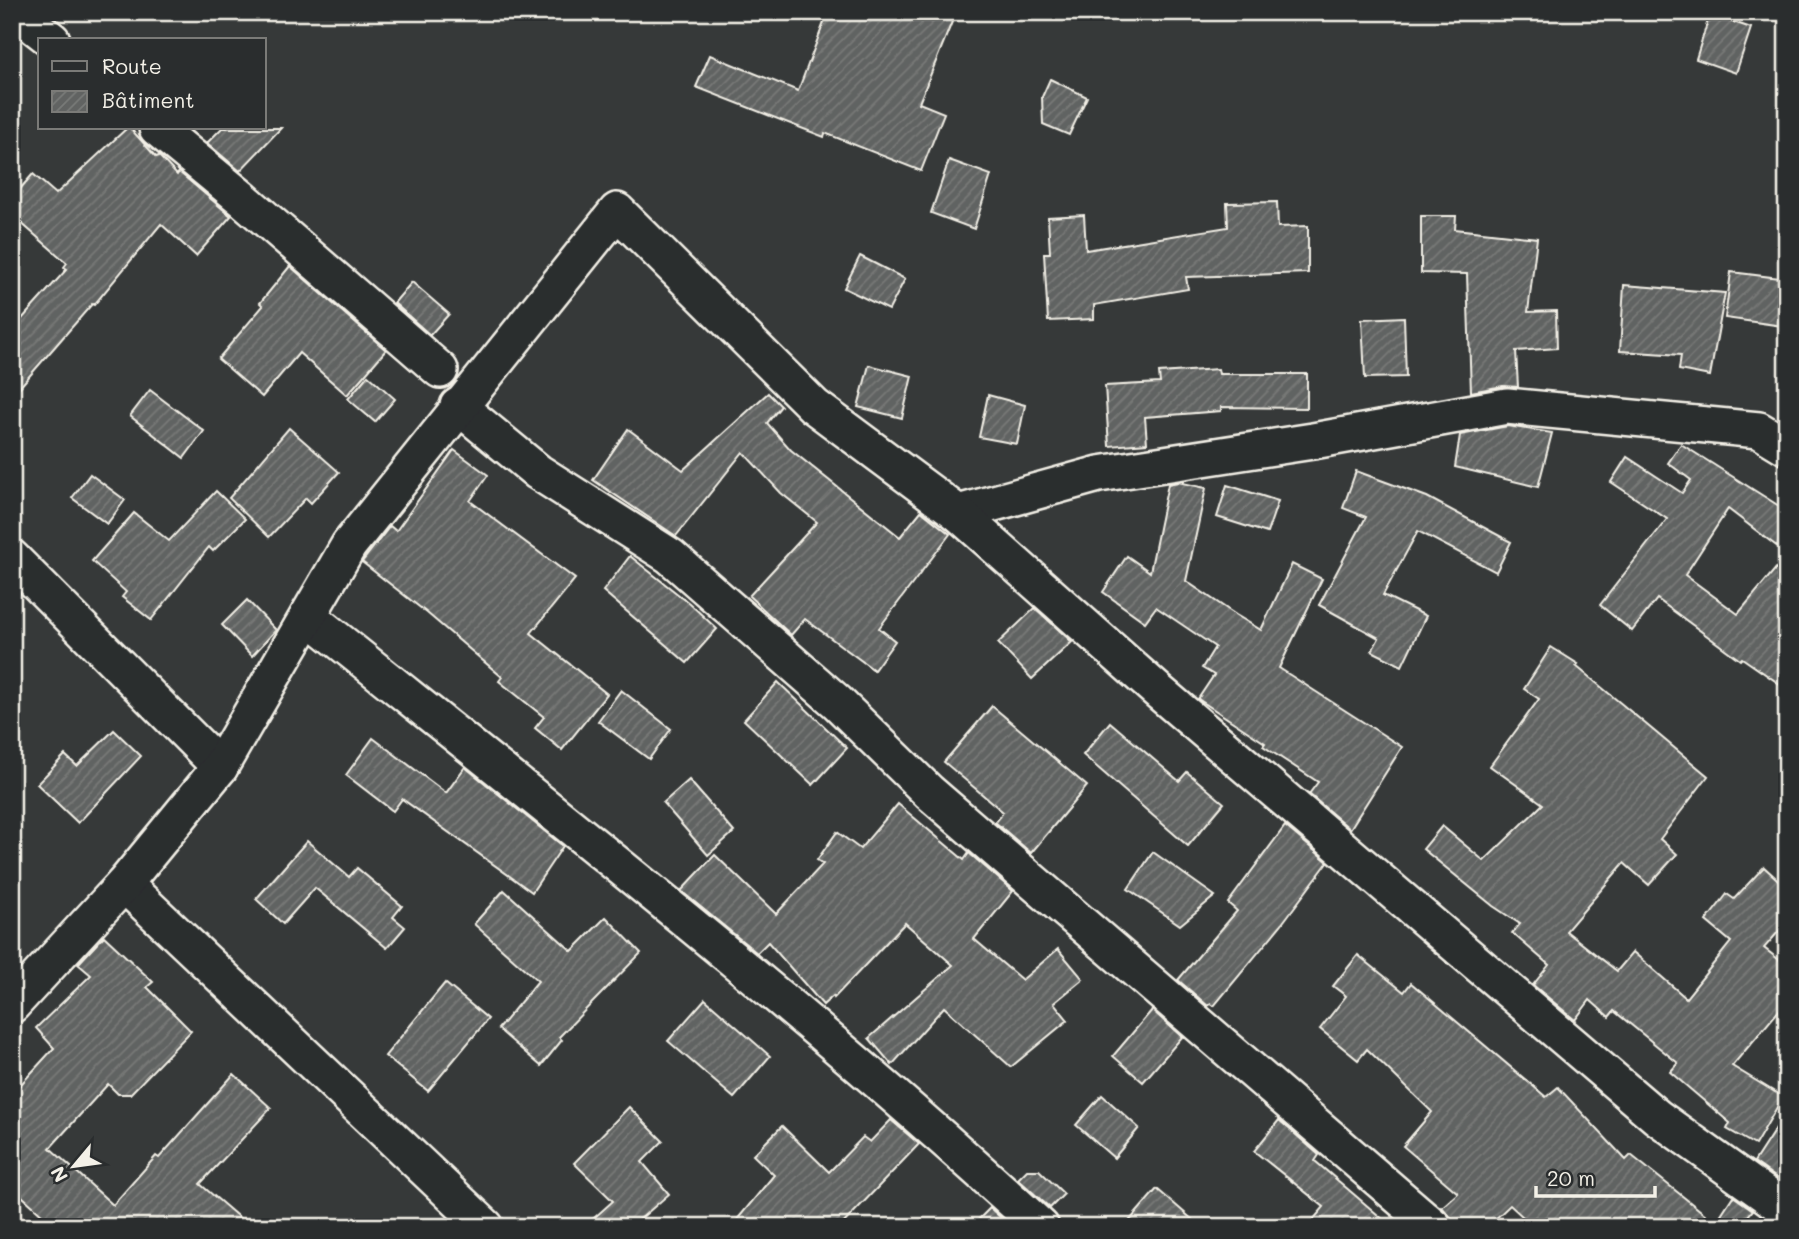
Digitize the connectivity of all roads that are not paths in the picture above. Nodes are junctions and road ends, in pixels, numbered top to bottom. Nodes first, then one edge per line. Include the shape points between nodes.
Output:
1 (16, 12) edge
2 (49, 38) edge
3 (159, 130) edge
4 (440, 370) dead end
5 (458, 406) junction
6 (1787, 447) edge
7 (958, 513) junction
8 (12, 558) edge
9 (308, 617) junction
10 (220, 767) junction
11 (124, 884) junction
12 (12, 1005) edge
13 (1787, 1210) edge
14 (486, 1227) edge
15 (1041, 1227) edge
16 (1434, 1227) edge

1 - 2 street
3 - 4 street
5 - 7 street via 617,211 814,406
5 - 9 street via 349,545
5 - 16 street via 538,472 670,556 837,702 929,792
6 - 7 street via 1759,430 1507,406 1099,474
7 - 13 street via 1158,691 1647,1108
8 - 10 street
9 - 10 street
9 - 15 street via 676,912 939,1133
10 - 11 street
11 - 12 street
11 - 14 street

